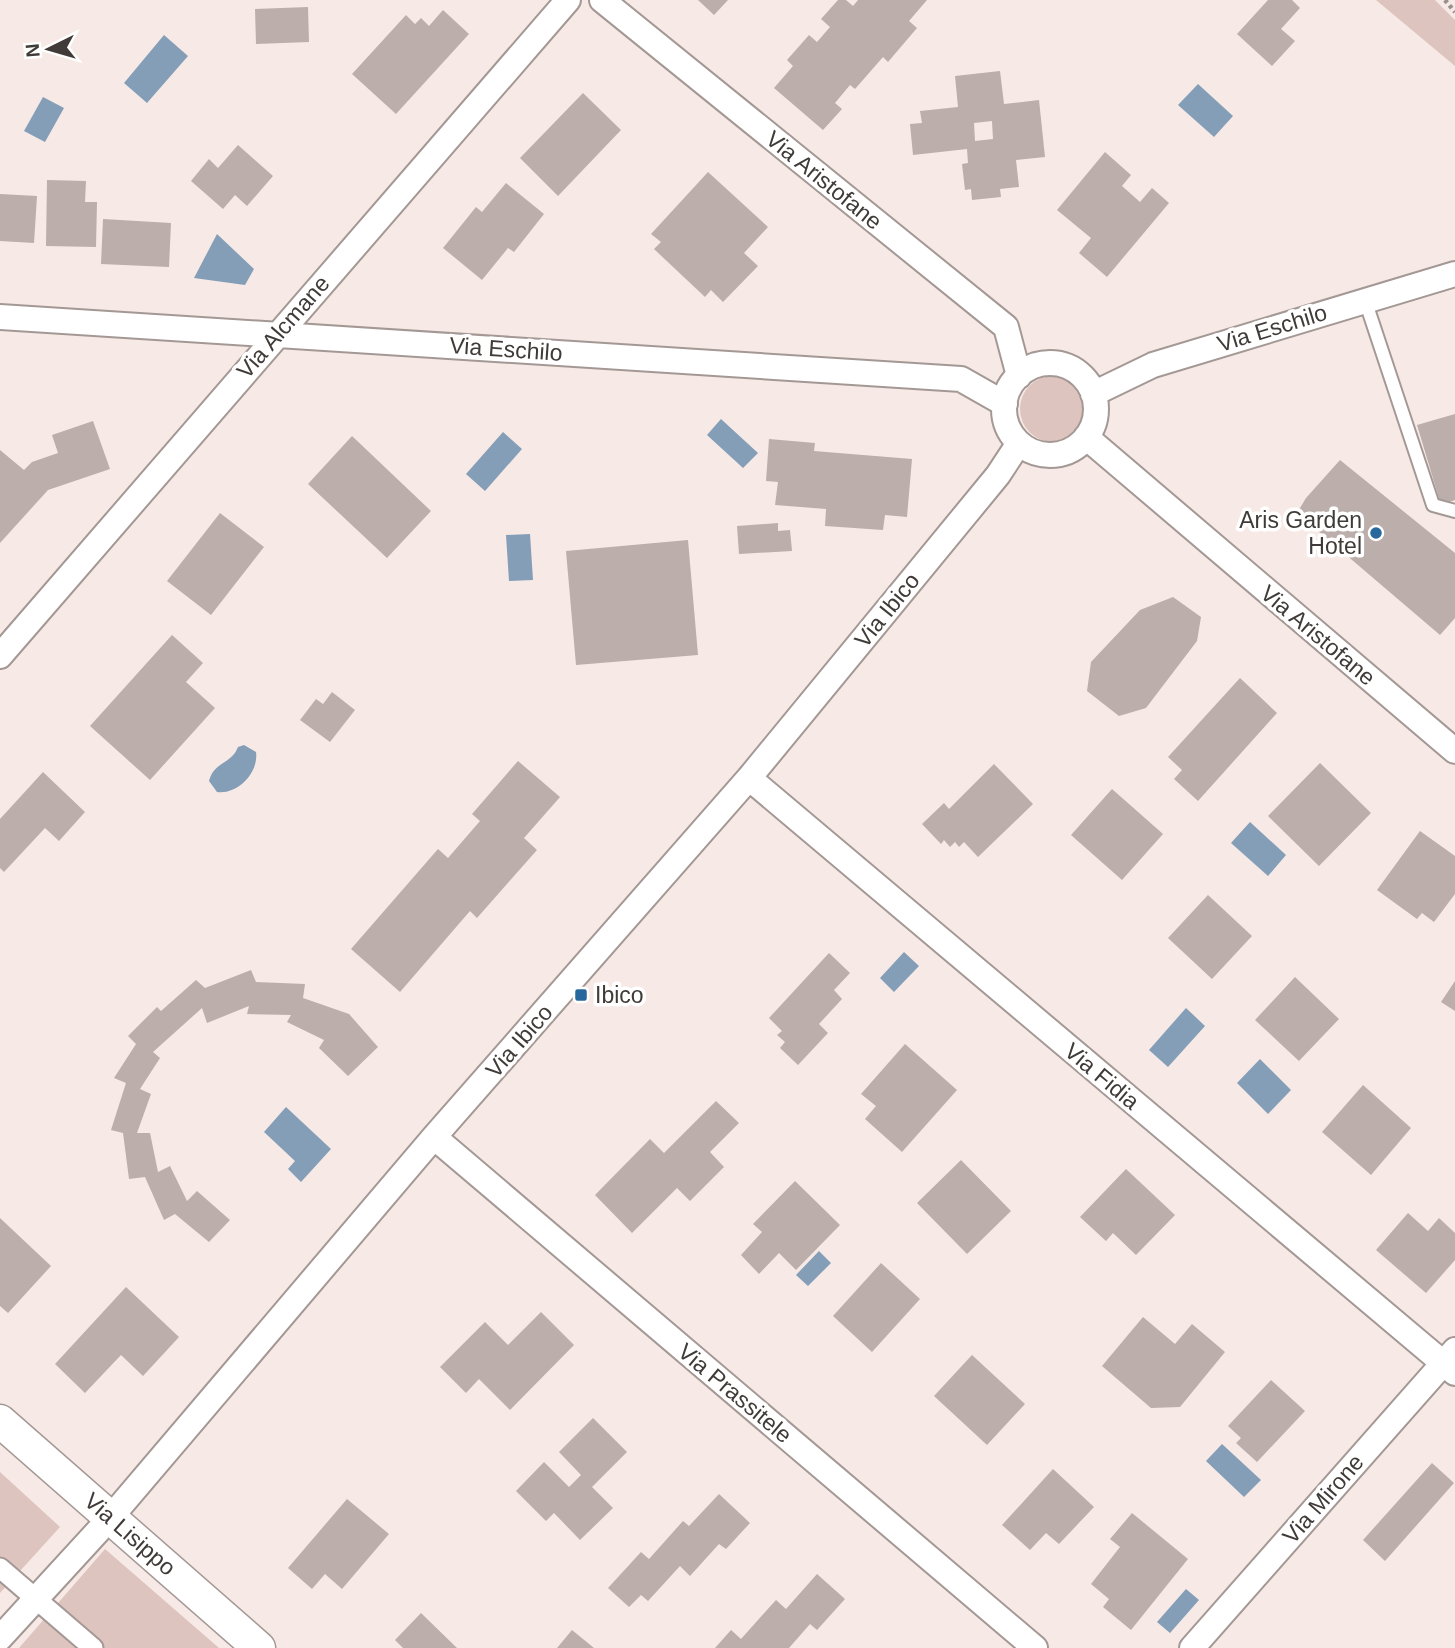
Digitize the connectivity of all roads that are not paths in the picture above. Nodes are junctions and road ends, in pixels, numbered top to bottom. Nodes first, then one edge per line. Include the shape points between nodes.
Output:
1 (568, 0) edge
2 (602, 0) edge
3 (1455, 274) edge
4 (1365, 300) junction
5 (0, 317) edge
6 (277, 334) junction
7 (1018, 376) junction
8 (1093, 394) junction
9 (1005, 404) junction
10 (1086, 437) junction
11 (1019, 443) junction
12 (1455, 511) edge
13 (0, 656) edge
14 (1455, 751) edge
15 (749, 778) junction
16 (435, 1137) junction
17 (1451, 1362) edge
18 (0, 1422) edge
19 (111, 1517) junction
20 (0, 1568) edge
21 (35, 1598) junction
22 (0, 1638) edge
23 (93, 1648) edge
24 (259, 1648) edge
25 (1035, 1648) edge
26 (1192, 1648) edge

1 - 6 street, Via Alcmane
2 - 7 street, Via Aristofane via 1006,327
3 - 4 street, Via Eschilo
4 - 8 street, Via Eschilo via 1153,365
4 - 12 lane via 1433,505
5 - 6 street, Via Eschilo
6 - 9 street, Via Eschilo via 961,379
6 - 13 street, Via Alcmane
7 - 8 street via 1053,363 1081,375
7 - 9 street
8 - 10 street via 1096,418
9 - 11 street via 1007,425
10 - 11 street via 1068,452 1053,455 1038,454
10 - 14 street, Via Aristofane
11 - 15 street, Via Ibico via 998,475
15 - 16 street, Via Ibico
15 - 17 street, Via Fidia
16 - 19 street, Via Ibico
16 - 25 street, Via Prassitele
17 - 26 street, Via Mirone
18 - 19 street, Via Lisippo
19 - 21 street, Via Ibico
19 - 24 street, Via Lisippo
20 - 21 street
21 - 22 street, Via Ibico
21 - 23 street

